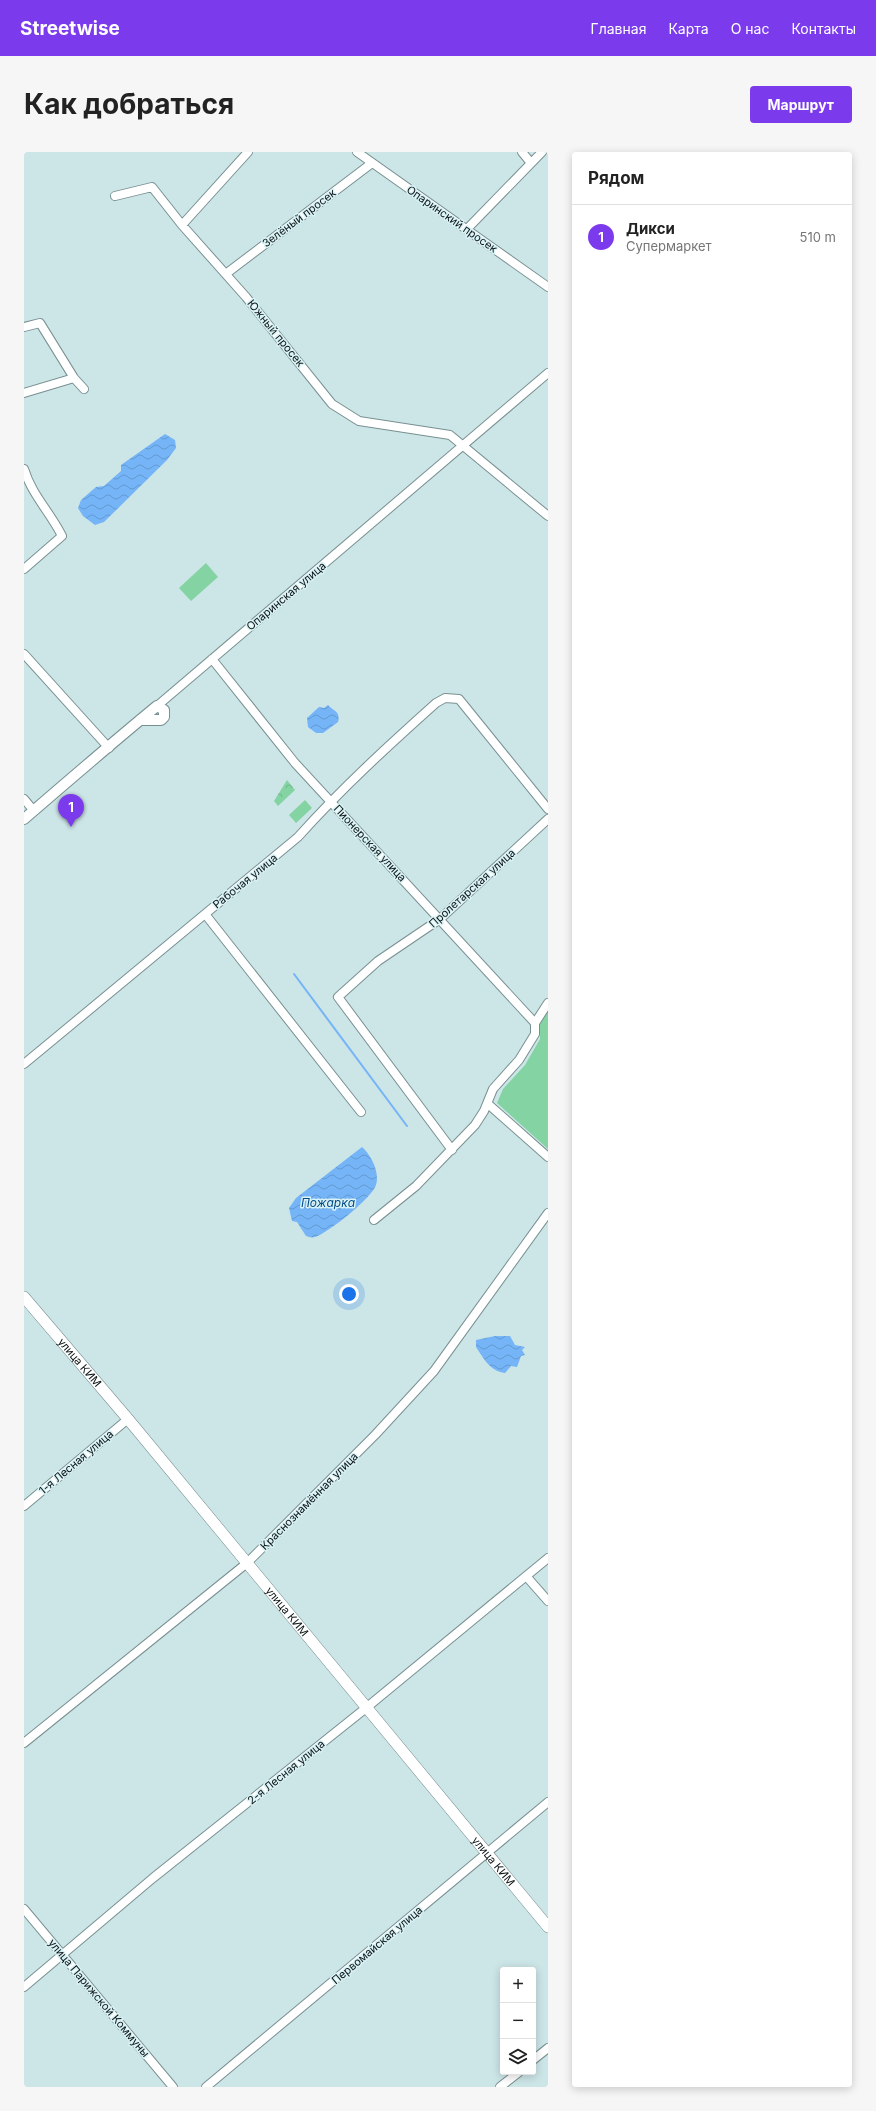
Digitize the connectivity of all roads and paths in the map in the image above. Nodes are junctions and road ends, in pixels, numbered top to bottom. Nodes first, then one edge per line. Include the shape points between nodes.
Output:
1 (248, 152) edge
2 (357, 152) edge
3 (522, 152) edge
4 (542, 152) edge
5 (372, 163) junction
6 (531, 163) junction
7 (115, 196) dead end
8 (182, 225) junction
9 (467, 229) junction
10 (226, 273) junction
11 (548, 287) edge
12 (24, 328) edge
13 (548, 373) edge
14 (74, 378) junction
15 (84, 389) dead end
16 (24, 393) edge
17 (461, 447) junction
18 (24, 469) edge
19 (548, 516) edge
20 (24, 569) edge
21 (24, 654) edge
22 (212, 659) junction
23 (157, 706) joint
24 (109, 748) junction
25 (24, 799) edge
26 (330, 800) junction
27 (548, 809) edge
28 (34, 811) junction
29 (24, 819) edge
30 (548, 819) edge
31 (205, 914) junction
32 (440, 919) junction
33 (548, 1003) edge
34 (535, 1023) junction
35 (24, 1064) edge
36 (488, 1104) junction
37 (361, 1112) dead end
38 (452, 1150) junction
39 (548, 1157) edge
40 (548, 1213) edge
41 (374, 1220) dead end
42 (24, 1297) edge
43 (128, 1419) junction
44 (24, 1506) edge
45 (548, 1558) edge
46 (247, 1563) junction
47 (526, 1576) junction
48 (548, 1601) edge
49 (366, 1708) junction
50 (24, 1743) edge
51 (548, 1802) edge
52 (487, 1853) junction
53 (24, 1909) edge
54 (548, 1927) edge
55 (63, 1954) junction
56 (24, 1987) edge
57 (548, 2048) edge
58 (536, 2058) edge
59 (515, 2075) edge
60 (173, 2087) edge
61 (206, 2087) edge
62 (500, 2087) edge

1 - 8 street
2 - 5 street, Опаринский просек
3 - 6 street
4 - 6 street
5 - 9 street, Опаринский просек
5 - 10 street, Зелёный просек
6 - 9 street
7 - 8 street, Южный просек via 152,187
8 - 10 street, Южный просек
9 - 11 street, Опаринский просек
10 - 17 street, Южный просек via 332,404 359,421 450,436
12 - 14 street via 40,323
13 - 17 street, Опаринская улица
14 - 15 street
14 - 16 street
17 - 19 street, Южный просек
17 - 22 street, Опаринская улица
18 - 20 street via 28,483 62,536
21 - 24 street
22 - 23 street, Опаринская улица
22 - 26 street, Пионерская улица via 295,763
23 - 24 street via 164,710 164,717 156,721 140,720
24 - 28 street
25 - 28 street
26 - 27 street, Рабочая улица via 436,703 445,698 459,699
26 - 31 street, Рабочая улица via 298,837
26 - 32 street, Пионерская улица
28 - 29 street
30 - 32 street, Пролетарская улица
31 - 35 street, Рабочая улица
31 - 37 street
32 - 34 street, Пионерская улица
32 - 38 street, Пролетарская улица via 378,961 338,997
33 - 34 street
34 - 36 street via 535,1034 519,1060 493,1089
36 - 38 street via 475,1125
36 - 39 street
38 - 41 street via 416,1186
40 - 46 street, Краснознамённая улица via 434,1371 375,1435
42 - 43 main road, улица КИМ
43 - 44 street, 1-я Лесная улица
43 - 46 main road, улица КИМ
45 - 47 street, 2-я Лесная улица
46 - 49 main road, улица КИМ
46 - 50 street, Краснознамённая улица
47 - 48 street
47 - 49 street, 2-я Лесная улица
49 - 52 main road, улица КИМ
49 - 55 street, 2-я Лесная улица
51 - 52 street, Первомайская улица
52 - 54 main road, улица КИМ
52 - 61 street, Первомайская улица
53 - 55 street, улица Парижской Коммуны
55 - 56 street, 2-я Лесная улица
55 - 60 street, улица Парижской Коммуны
57 - 58 street
59 - 62 street

